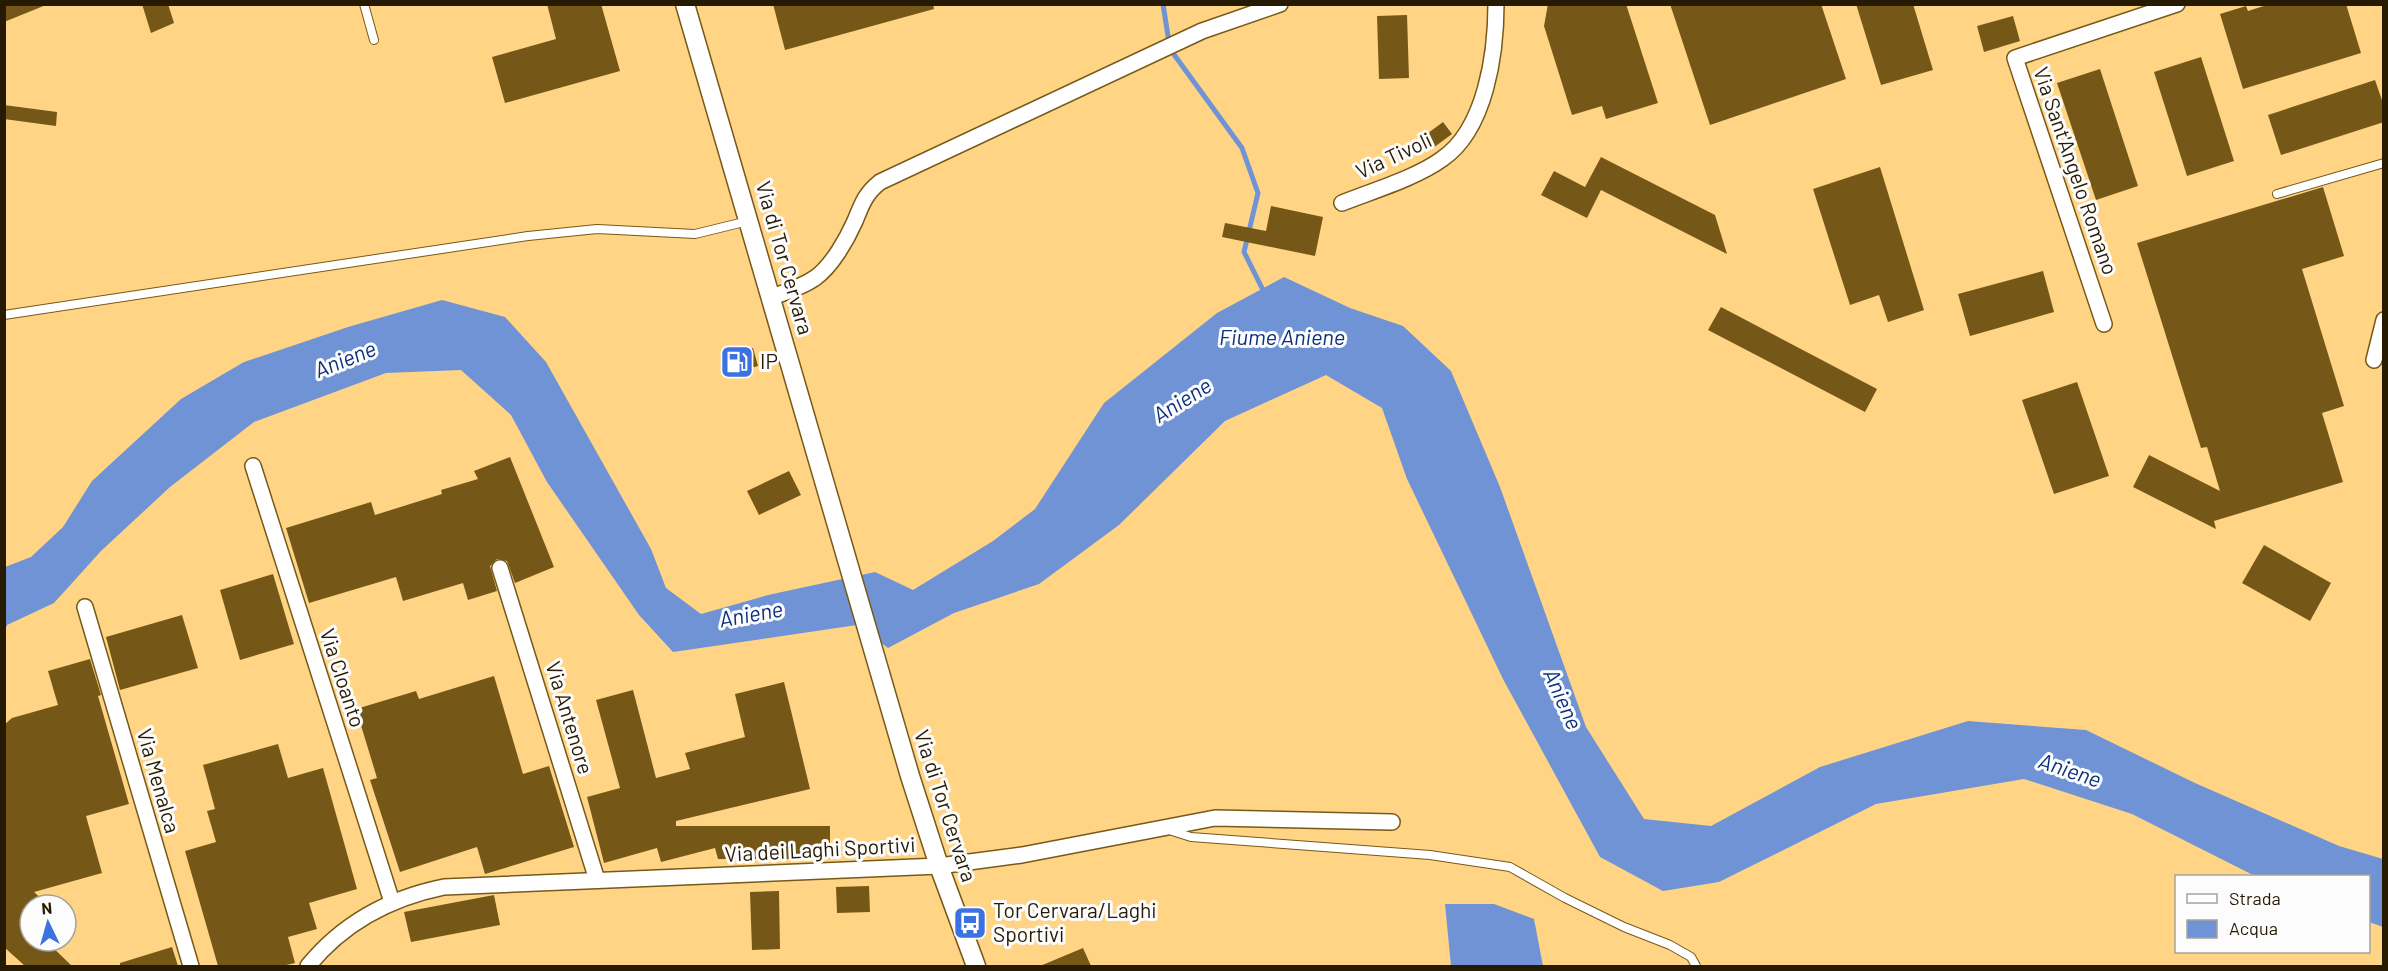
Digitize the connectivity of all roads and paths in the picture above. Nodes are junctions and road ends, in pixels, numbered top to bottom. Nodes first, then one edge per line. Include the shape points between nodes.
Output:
1 (364, 4) edge
2 (685, 4) edge
3 (1280, 4) edge
4 (1496, 4) edge
5 (2177, 4) edge
6 (374, 40) dead end
7 (2384, 163) edge
8 (2277, 194) dead end
9 (1342, 203) dead end
10 (749, 220) junction
11 (772, 297) junction
12 (4, 315) edge
13 (2384, 320) edge
14 (2104, 324) dead end
15 (2374, 360) dead end
16 (253, 466) dead end
17 (501, 568) dead end
18 (85, 607) dead end
19 (1392, 822) dead end
20 (1164, 829) junction
21 (939, 866) junction
22 (597, 880) junction
23 (392, 902) junction
24 (191, 966) edge
25 (308, 966) edge
26 (976, 966) edge
27 (1696, 966) edge

1 - 6 lane
2 - 10 street, Via di Tor Cervara
3 - 11 street via 1202,31 880,182 862,202 828,265 801,286
4 - 9 street, Via Tivoli via 1486,87 1476,117 1460,141 1435,164
5 - 14 street, Via Sant'Angelo Romano via 2015,58
7 - 8 lane
10 - 11 street, Via di Tor Cervara
10 - 12 lane via 695,234 597,229 528,236
11 - 21 street, Via di Tor Cervara
13 - 15 street
16 - 23 street, Via Cloanto
17 - 22 street, Via Antenore
18 - 24 street, Via Menalca
19 - 20 street, Via dei Laghi Sportivi via 1215,818
20 - 21 street, Via dei Laghi Sportivi
20 - 27 lane via 1191,837 1430,855 1510,867 1624,927 1670,945 1691,957
21 - 22 street, Via dei Laghi Sportivi
21 - 26 street, Via di Tor Cervara
22 - 23 street, Via dei Laghi Sportivi via 444,887
23 - 25 street, Via dei Laghi Sportivi via 336,936

